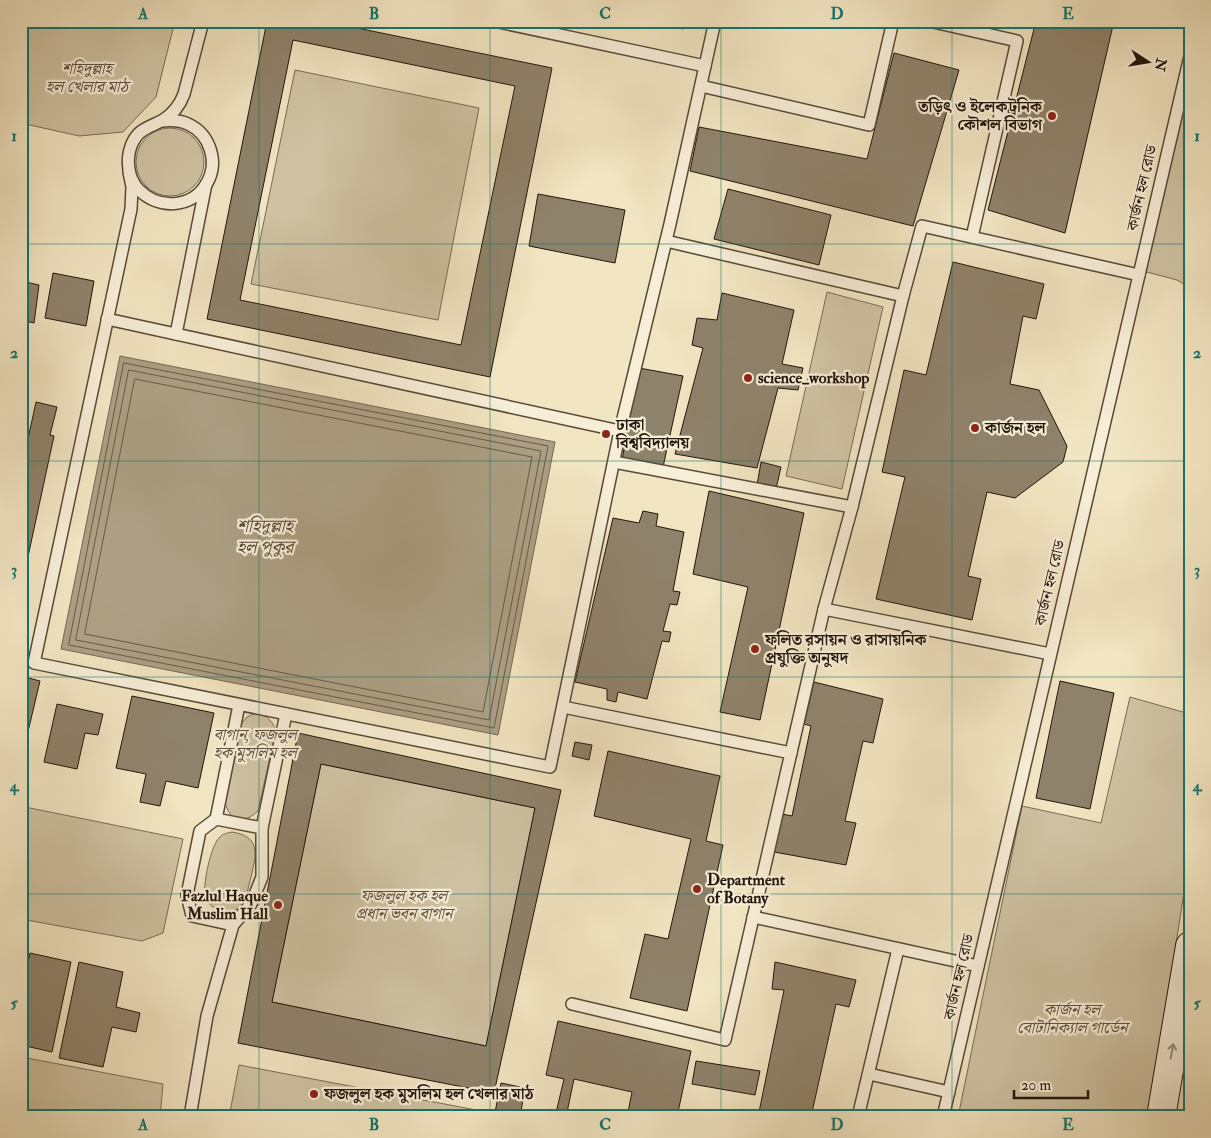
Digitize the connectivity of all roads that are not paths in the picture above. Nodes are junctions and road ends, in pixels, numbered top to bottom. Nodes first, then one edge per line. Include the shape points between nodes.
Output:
1 (203, 21) edge
2 (494, 21) edge
3 (715, 21) edge
4 (893, 21) edge
5 (929, 21) edge
6 (1190, 56) edge
7 (705, 66) junction
8 (701, 86) junction
9 (162, 120) junction
10 (129, 172) junction
11 (207, 183) junction
12 (972, 237) junction
13 (666, 241) junction
14 (1139, 275) junction
15 (903, 296) junction
16 (107, 319) junction
17 (176, 334) junction
18 (620, 431) junction
19 (614, 462) junction
20 (852, 507) junction
21 (824, 609) junction
22 (1050, 654) junction
23 (240, 704) junction
24 (563, 707) junction
25 (286, 714) junction
26 (791, 752) junction
27 (216, 819) junction
28 (262, 828) junction
29 (753, 917) junction
30 (233, 925) junction
31 (1190, 946) edge
32 (898, 949) junction
33 (978, 966) junction
34 (572, 1004) dead end
35 (869, 1074) junction
36 (948, 1092) junction
37 (190, 1117) edge
38 (858, 1117) edge
39 (943, 1117) edge
40 (1161, 1117) edge

1 - 9 lane via 180,104
2 - 7 lane
3 - 7 lane
4 - 8 lane via 870,124
5 - 12 lane via 1017,41
6 - 14 lane, কার্জন হল রোড
7 - 8 lane
8 - 13 lane
9 - 10 lane via 149,125 131,145
9 - 11 lane via 188,124 208,143 212,169
10 - 11 lane via 135,186 158,203 186,201
10 - 16 lane via 132,209
11 - 17 lane
12 - 14 lane
12 - 15 lane via 922,226
13 - 15 lane
13 - 18 lane
14 - 22 lane, কার্জন হল রোড
15 - 20 lane
16 - 17 lane
16 - 23 lane via 34,663
17 - 18 lane
18 - 19 lane
19 - 20 lane
19 - 24 lane
20 - 21 lane
21 - 22 lane
21 - 26 lane
22 - 33 lane, কার্জন হল রোড
23 - 25 lane
23 - 27 lane
24 - 25 lane via 550,767
24 - 26 lane
25 - 28 lane
26 - 29 lane
27 - 28 lane
27 - 30 lane via 200,831 187,895 192,916
28 - 30 lane via 262,877 251,904
29 - 32 lane
29 - 34 lane via 725,1040
30 - 37 lane via 208,1016
40 -> 31 main road
32 - 33 lane
32 - 35 lane
33 - 36 lane, কার্জন হল রোড
35 - 36 lane
35 - 38 lane
36 - 39 lane, কার্জন হল রোড

